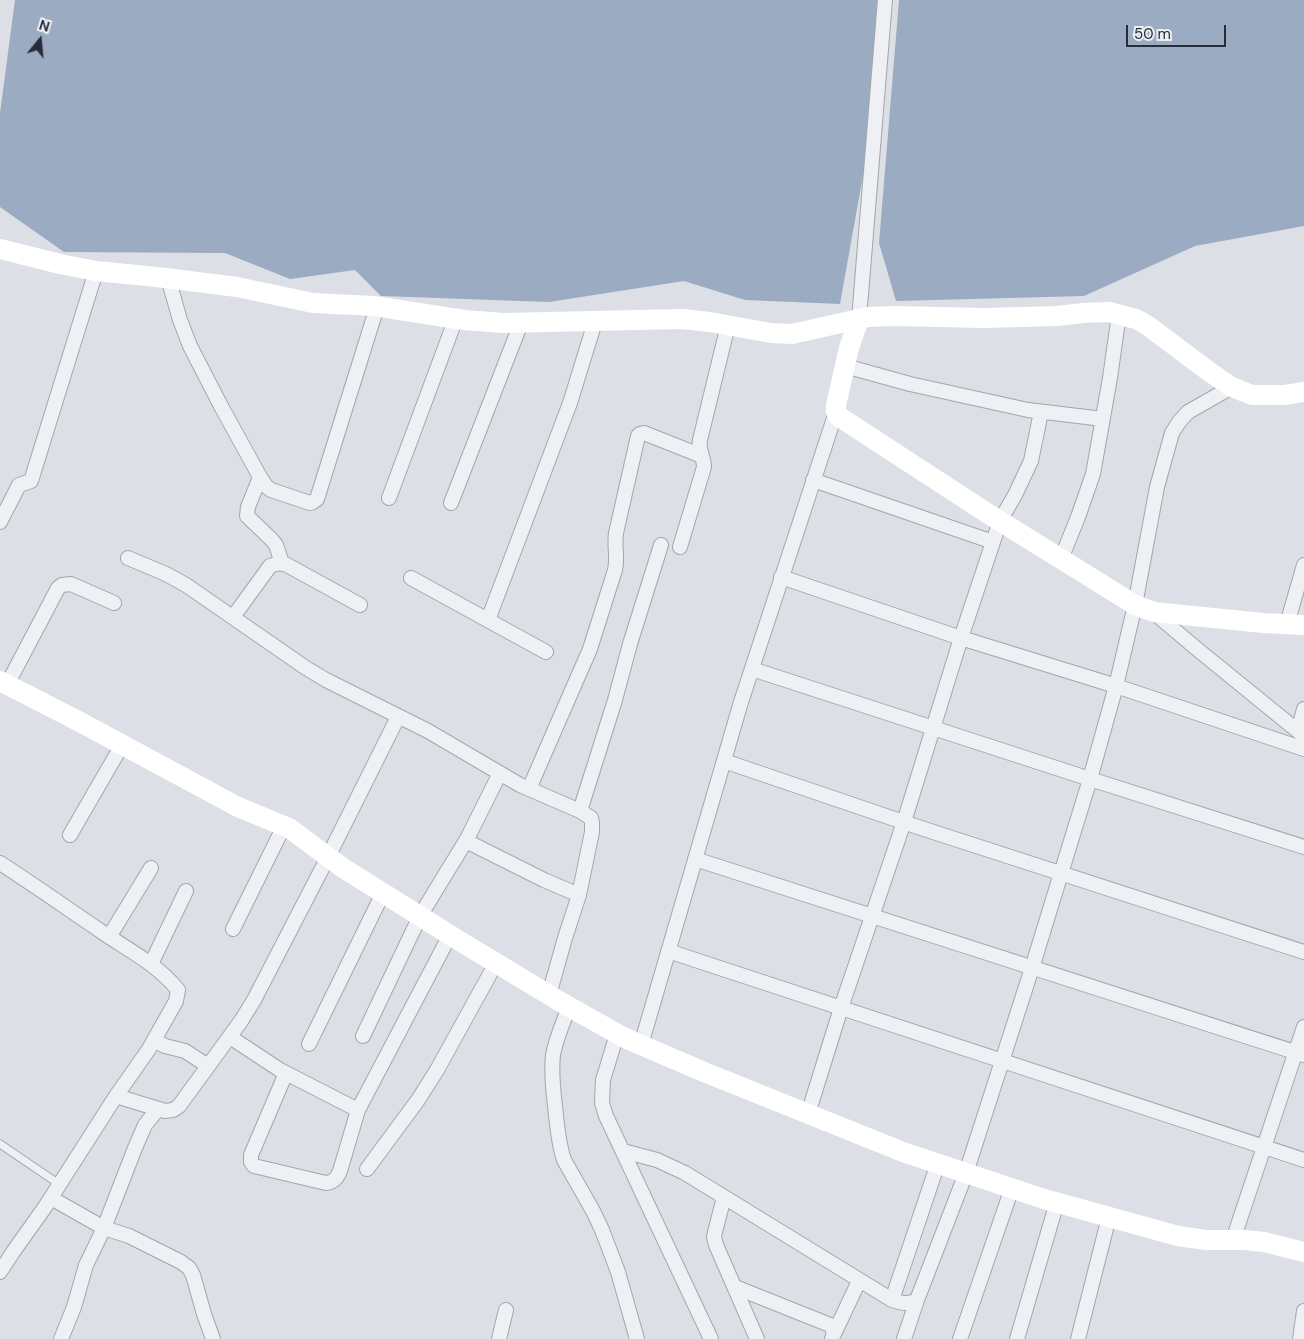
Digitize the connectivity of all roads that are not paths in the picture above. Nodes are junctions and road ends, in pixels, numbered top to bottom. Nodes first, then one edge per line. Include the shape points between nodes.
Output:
1 (885, 0) edge
2 (0, 249) edge
3 (96, 271) junction
4 (168, 278) junction
5 (377, 307) junction
6 (1119, 314) junction
7 (456, 318) junction
8 (859, 319) junction
9 (595, 322) junction
10 (521, 323) junction
11 (728, 325) junction
12 (845, 366) junction
13 (1232, 387) junction
14 (1304, 392) edge
15 (836, 412) junction
16 (1041, 412) junction
17 (1103, 419) junction
18 (702, 456) junction
19 (260, 477) junction
20 (813, 480) junction
21 (389, 498) dead end
22 (451, 503) dead end
23 (1000, 521) junction
24 (0, 522) edge
25 (993, 542) junction
26 (661, 545) dead end
27 (680, 547) dead end
28 (128, 558) dead end
29 (1060, 559) junction
30 (282, 563) junction
31 (1304, 565) edge
32 (781, 577) junction
33 (411, 578) dead end
34 (114, 603) dead end
35 (360, 605) dead end
36 (1144, 608) junction
37 (233, 617) junction
38 (488, 620) junction
39 (1296, 625) edge
40 (961, 638) junction
41 (546, 652) dead end
42 (752, 669) junction
43 (3, 683) edge
44 (1116, 686) junction
45 (1304, 709) edge
46 (398, 717) junction
47 (934, 728) junction
48 (1301, 734) edge
49 (122, 744) junction
50 (1304, 749) edge
51 (724, 761) junction
52 (500, 773) junction
53 (1090, 779) junction
54 (529, 789) junction
55 (580, 811) junction
56 (904, 822) junction
57 (284, 826) junction
58 (70, 835) dead end
59 (466, 841) junction
60 (1304, 847) edge
61 (328, 857) junction
62 (695, 859) junction
63 (0, 863) edge
64 (151, 868) dead end
65 (1061, 874) junction
66 (186, 891) dead end
67 (383, 893) junction
68 (579, 895) junction
69 (420, 916) junction
70 (871, 916) junction
71 (234, 929) dead end
72 (450, 935) junction
73 (108, 937) junction
74 (668, 951) junction
75 (1304, 952) edge
76 (496, 963) junction
77 (151, 964) junction
78 (1032, 968) junction
79 (549, 995) junction
80 (569, 1007) junction
81 (841, 1008) junction
82 (1304, 1027) edge
83 (617, 1034) junction
84 (364, 1036) dead end
85 (230, 1037) junction
86 (154, 1040) junction
87 (309, 1044) dead end
88 (641, 1045) junction
89 (1300, 1053) edge
90 (1002, 1061) junction
91 (208, 1066) junction
92 (286, 1073) junction
93 (116, 1096) junction
94 (158, 1109) junction
95 (358, 1110) junction
96 (808, 1114) junction
97 (0, 1144) edge
98 (1264, 1147) junction
99 (623, 1151) junction
100 (1304, 1160) edge
101 (938, 1163) junction
102 (367, 1169) dead end
103 (966, 1173) junction
104 (59, 1184) junction
105 (1012, 1188) junction
106 (51, 1198) junction
107 (724, 1198) junction
108 (1057, 1202) junction
109 (1109, 1217) junction
110 (104, 1228) junction
111 (1232, 1240) junction
112 (1304, 1252) edge
113 (0, 1272) edge
114 (859, 1281) junction
115 (734, 1287) junction
116 (892, 1300) junction
117 (917, 1300) junction
118 (506, 1310) dead end
119 (1304, 1312) edge
120 (833, 1336) edge
121 (61, 1339) edge
122 (213, 1339) edge
123 (498, 1339) edge
124 (637, 1339) edge
125 (712, 1339) edge
126 (757, 1339) edge
127 (904, 1339) edge
128 (960, 1339) edge
129 (1017, 1339) edge
130 (1078, 1339) edge
131 (1300, 1339) edge

1 - 8 street
2 - 3 street
3 - 4 street
3 - 24 street via 30,481 19,485
4 - 5 street via 237,287 313,303
4 - 19 street via 190,346
5 - 7 street
5 - 19 street via 316,499 310,503 271,490
6 - 8 street
6 - 13 street via 1147,325
6 - 17 street
7 - 10 street
7 - 21 street
8 - 11 street via 792,334
8 - 12 street
9 - 10 street
9 - 11 street via 682,319
9 - 38 street via 570,403
10 - 22 street
11 - 18 street via 700,440
12 - 15 street
12 - 16 street
13 - 14 street via 1252,395
13 - 36 street via 1188,412 1172,434 1157,488
15 - 20 street
15 - 23 street
16 - 17 street
16 - 23 street via 1031,462
17 - 29 street via 1093,474
18 - 27 street via 704,467
18 - 54 street via 644,433 638,436 616,533 615,570 590,649
19 - 30 street via 247,516 276,545
20 - 25 street
20 - 32 street
23 - 25 street
23 - 29 street
25 - 40 street
26 - 55 street
28 - 37 street via 186,585
29 - 36 street
30 - 35 street
30 - 37 street via 270,566
31 - 39 street
32 - 40 street
32 - 42 street
33 - 38 street
34 - 43 street via 71,584 62,585
36 - 39 street
36 - 44 street
36 - 48 street
37 - 46 street via 319,676
38 - 41 street
40 - 44 street
40 - 47 street
42 - 47 street
42 - 51 street
43 - 49 street
44 - 50 street
44 - 53 street
45 - 48 street
46 - 52 street
46 - 61 street
47 - 53 street
47 - 56 street
49 - 57 street via 238,807
49 - 58 street
51 - 56 street
51 - 62 street
52 - 54 street
52 - 59 street
53 - 60 street
53 - 65 street
54 - 55 street
55 - 68 street via 591,818 592,832
56 - 65 street
56 - 70 street
57 - 61 street
57 - 71 street
59 - 68 street
59 - 69 street
61 - 67 street
61 - 85 street via 254,1000
62 - 70 street
62 - 74 street
63 - 73 street
64 - 73 street
65 - 75 street
65 - 78 street
66 - 77 street
67 - 69 street
67 - 87 street
68 - 79 street
69 - 72 street
69 - 84 street
70 - 78 street
70 - 81 street
72 - 76 street
72 - 95 street
73 - 77 street
74 - 81 street
74 - 88 street
76 - 79 street
76 - 102 street via 437,1070
77 - 86 street via 178,990 176,1001
78 - 89 street
78 - 90 street
79 - 80 street
80 - 83 street
80 - 124 street via 556,1040 552,1073 561,1150 602,1230
81 - 90 street
81 - 96 street
82 - 89 street
83 - 88 street
83 - 99 street via 603,1080 602,1103
85 - 91 street
85 - 92 street
86 - 91 street via 185,1051
86 - 93 street
88 - 96 street
89 - 98 street
90 - 98 street
90 - 103 street
91 - 94 street via 179,1106 173,1110
92 - 95 street
92 - 95 street via 251,1155 254,1166 332,1182 340,1171
93 - 94 street
93 - 104 street
94 - 110 street via 135,1148
96 - 101 street
97 - 104 lane
98 - 100 street
98 - 111 street
99 - 107 street via 657,1160 685,1173
99 - 125 street
101 - 103 street
101 - 116 street
103 - 105 street
103 - 117 street
104 - 106 street
105 - 108 street
105 - 128 street
106 - 110 street
106 - 113 street
107 - 114 street
107 - 115 street via 714,1237
108 - 109 street
108 - 129 street
109 - 111 street via 1178,1236
109 - 130 street
110 - 121 street via 86,1265
110 - 122 street via 129,1236 189,1268
111 - 112 street via 1264,1242
114 - 116 street
114 - 120 street
115 - 120 street via 830,1326
115 - 126 street
116 - 117 street via 908,1304
117 - 127 street
118 - 123 street
119 - 131 street

